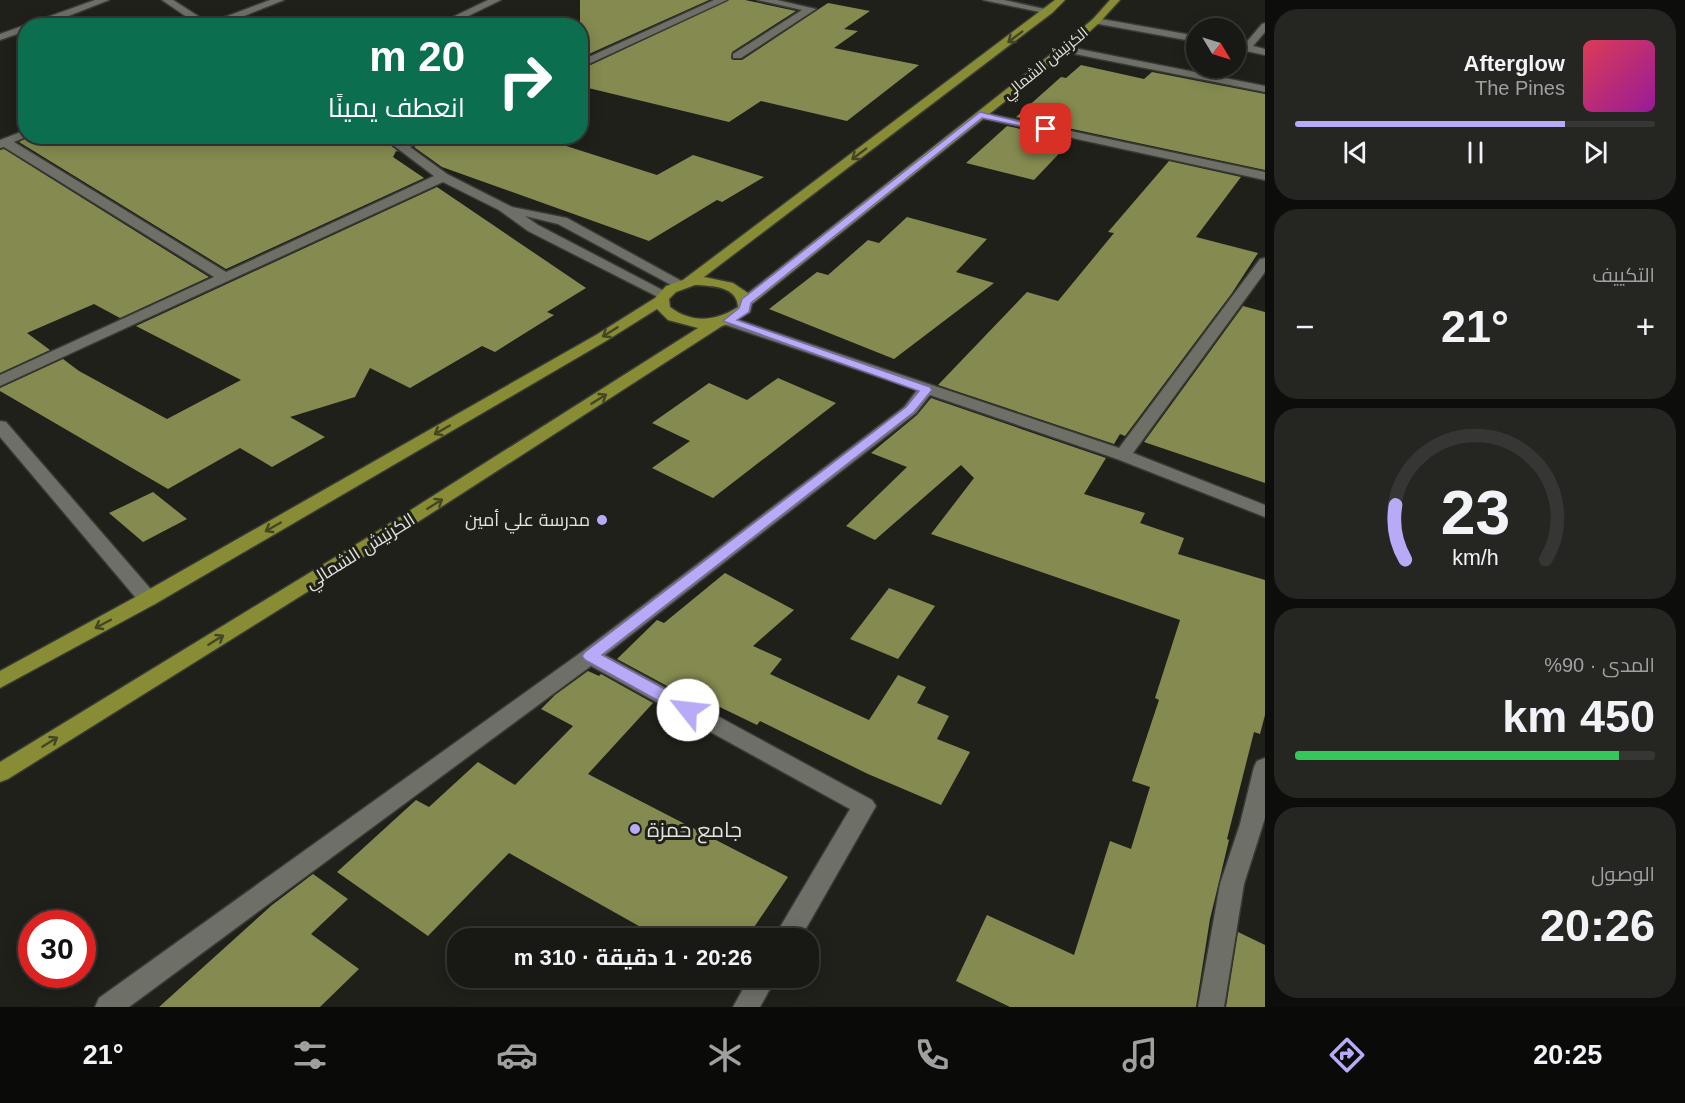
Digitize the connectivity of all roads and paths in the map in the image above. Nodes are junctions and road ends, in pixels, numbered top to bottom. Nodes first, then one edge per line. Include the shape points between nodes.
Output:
1 (104, 0) edge
2 (167, 0) edge
3 (279, 0) edge
4 (496, 0) edge
5 (722, 0) edge
6 (762, 0) edge
7 (988, 0) edge
8 (1060, 0) edge
9 (1115, 0) edge
10 (1049, 11) junction
11 (54, 18) edge
12 (195, 18) edge
13 (230, 18) edge
14 (457, 18) edge
15 (1096, 21) junction
16 (1265, 26) edge
17 (18, 31) edge
18 (0, 37) edge
19 (1186, 37) edge
20 (1246, 43) edge
21 (1246, 48) edge
22 (1064, 49) junction
23 (1265, 52) edge
24 (737, 56) dead end
25 (588, 61) edge
26 (1265, 89) edge
27 (980, 115) junction
28 (18, 137) edge
29 (3, 143) edge
30 (400, 144) edge
31 (407, 144) edge
32 (403, 146) junction
33 (1265, 176) edge
34 (443, 177) junction
35 (504, 207) junction
36 (1265, 262) edge
37 (226, 278) junction
38 (685, 283) junction
39 (661, 297) junction
40 (746, 302) junction
41 (722, 322) junction
42 (0, 381) edge
43 (926, 390) junction
44 (0, 426) edge
45 (1123, 456) junction
46 (1265, 511) edge
47 (148, 599) junction
48 (590, 656) junction
49 (0, 680) edge
50 (1265, 767) edge
51 (0, 773) edge
52 (792, 928) edge
53 (757, 988) edge
54 (108, 1007) edge
55 (746, 1007) edge
56 (1211, 1007) edge

1 - 11 street
2 - 12 street
3 - 13 street
4 - 14 street
5 - 25 street
6 - 24 street via 811,9
7 - 10 street
8 - 10 main road
9 - 15 main road, الكرنيش الشمالي
10 -> 38 main road
15 - 19 street
15 - 22 main road, الكرنيش الشمالي
16 - 20 street
17 - 18 street
21 - 23 street
22 - 26 street
22 - 27 main road, الكرنيش الشمالي
27 - 33 street
27 - 40 main road, الكرنيش الشمالي
28 - 29 street
29 - 37 street
30 - 32 street
31 - 32 street
32 - 34 street
34 - 35 street
34 - 37 street
35 - 38 street via 562,222
35 - 39 street via 533,228
36 - 45 street
37 - 42 street
38 - 39 main road
38 - 40 main road via 722,284 734,288
39 - 41 main road via 661,308 676,319 688,323
39 -> 47 main road via 601,338
40 - 41 main road, الكرنيش الشمالي via 745,309
41 - 43 street
51 -> 41 main road, الكرنيش الشمالي
43 - 45 street
43 - 48 street via 910,410
44 - 47 street
45 - 46 street
47 -> 49 main road
48 - 52 street via 864,807
48 - 54 street
50 - 56 street via 1232,884
53 - 55 street

